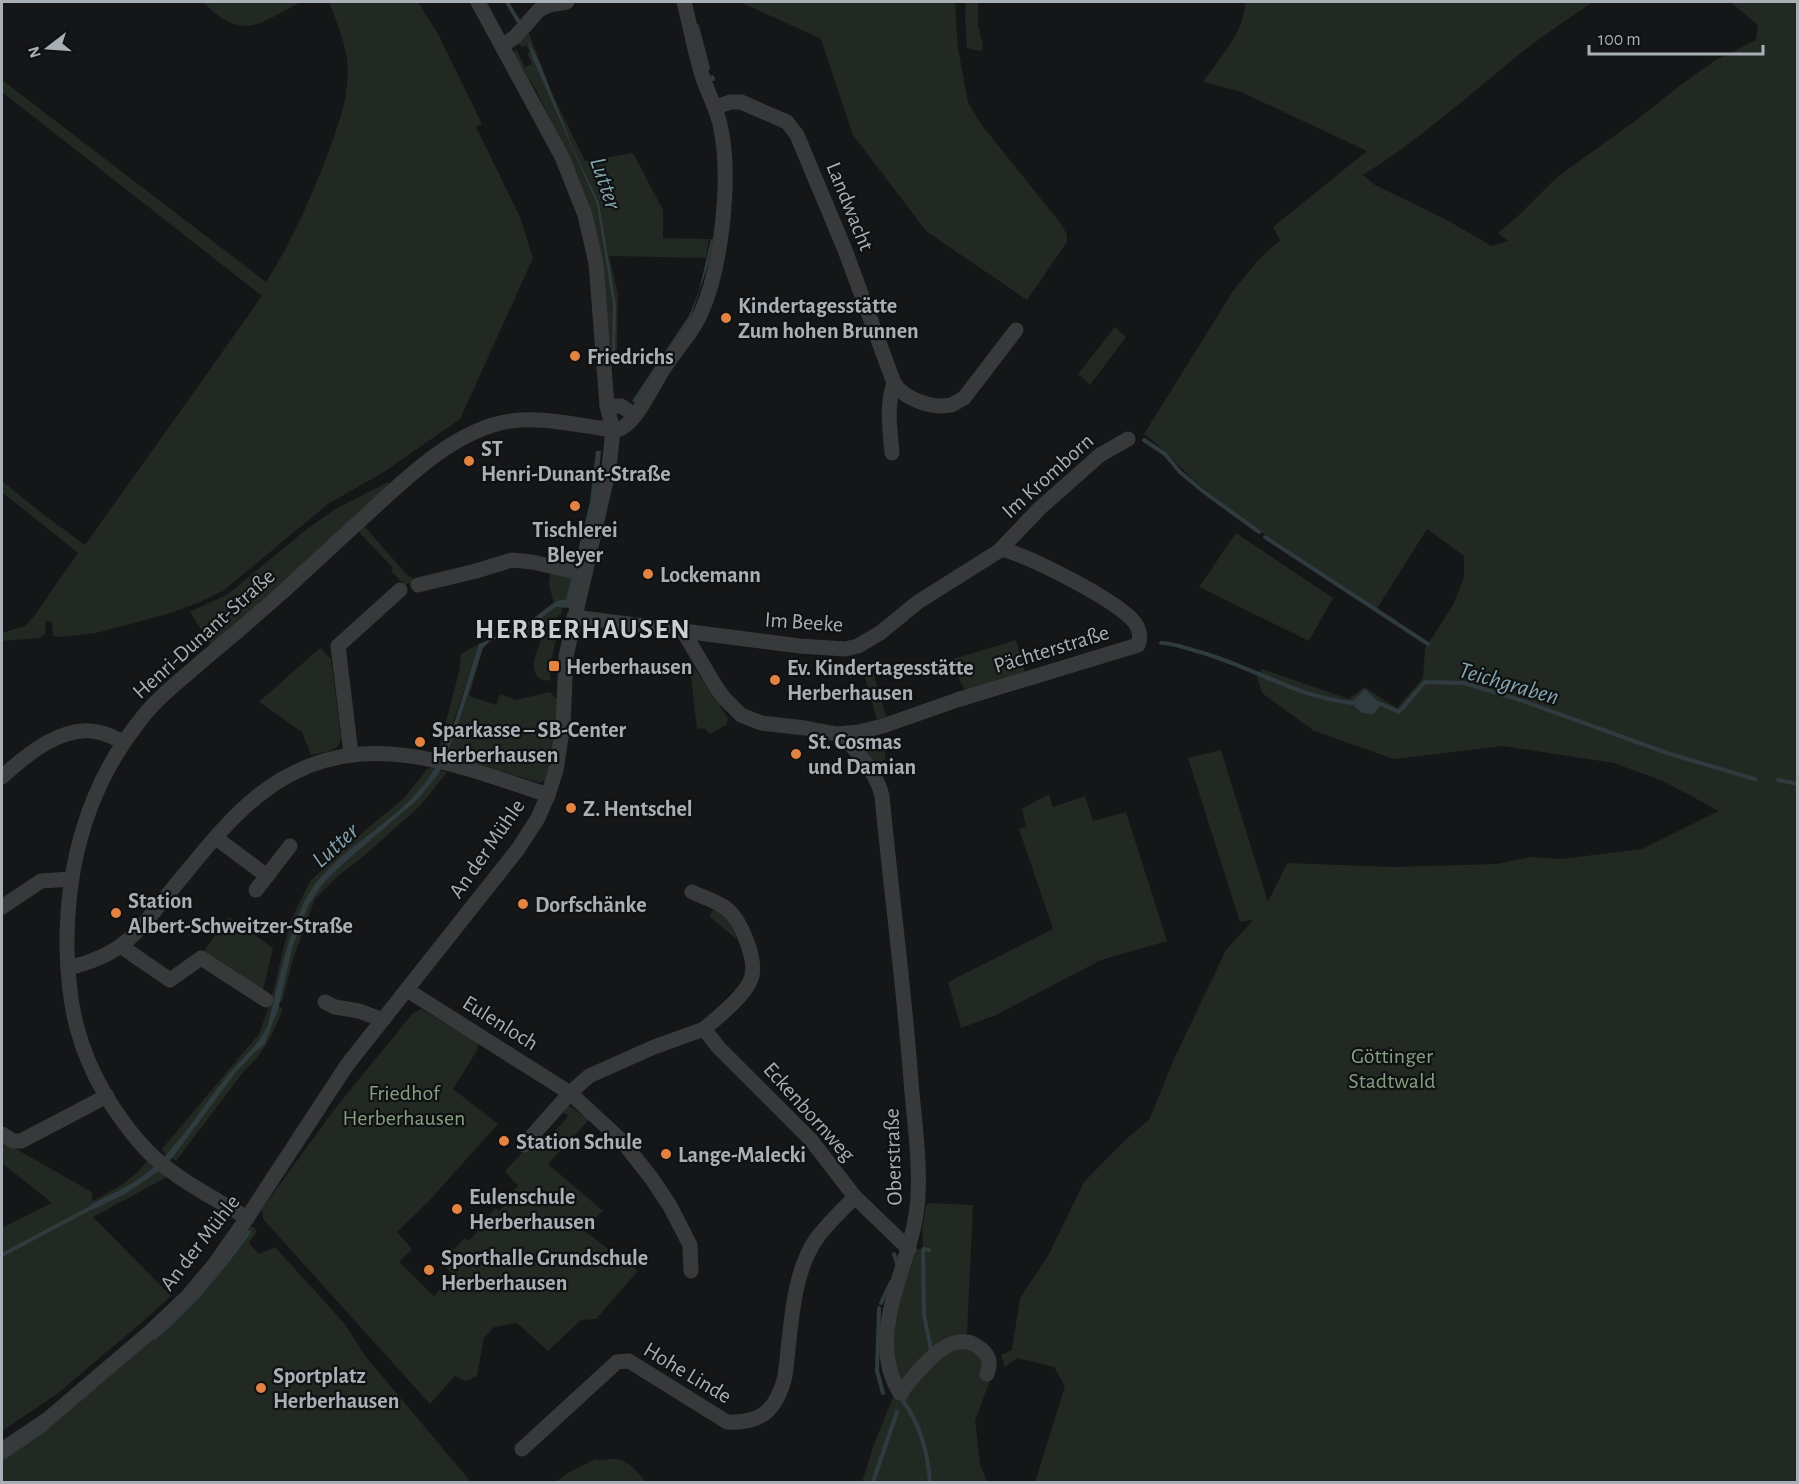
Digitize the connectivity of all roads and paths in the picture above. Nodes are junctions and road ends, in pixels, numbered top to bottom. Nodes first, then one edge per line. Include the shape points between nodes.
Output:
1 (478, 2) edge
2 (567, 2) edge
3 (684, 2) edge
4 (502, 46) junction
5 (715, 107) junction
6 (1016, 330) dead end
7 (894, 383) junction
8 (606, 406) junction
9 (635, 415) junction
10 (613, 430) junction
11 (1128, 439) dead end
12 (892, 453) dead end
13 (1001, 549) junction
14 (579, 572) junction
15 (418, 585) dead end
16 (400, 590) dead end
17 (574, 617) junction
18 (683, 632) junction
19 (842, 734) junction
20 (124, 742) junction
21 (351, 754) junction
22 (2, 777) edge
23 (548, 795) junction
24 (216, 838) junction
25 (290, 846) dead end
26 (267, 876) junction
27 (71, 879) junction
28 (256, 890) dead end
29 (692, 892) dead end
30 (2, 907) edge
31 (122, 947) junction
32 (68, 969) junction
33 (407, 990) junction
34 (266, 1000) dead end
35 (325, 1002) dead end
36 (383, 1020) junction
37 (704, 1029) junction
38 (570, 1093) junction
39 (106, 1095) junction
40 (2, 1134) edge
41 (524, 1145) dead end
42 (855, 1197) junction
43 (247, 1218) junction
44 (909, 1249) junction
45 (691, 1271) dead end
46 (987, 1374) dead end
47 (3, 1449) edge
48 (522, 1449) dead end

1 - 4 street
2 - 4 street via 539,10
3 - 5 street via 698,63
4 - 8 street via 562,157 585,215 597,273
5 - 7 street, Landwacht via 741,102 787,122 797,135
5 - 9 street via 721,129 724,186 716,262 702,311 692,330
6 - 7 street via 964,398 952,405 914,399 901,393
7 - 12 street, Landwacht via 889,416
8 - 9 street via 621,406
8 - 10 street
9 - 10 street via 623,429
10 - 14 street, An der Mühle via 609,468
10 - 20 street, Henri-Dunant-Straße via 531,419 494,424 462,438 394,489 172,687 147,711
11 - 13 street, Im Kromborn via 1100,455
13 - 18 street, Im Beeke via 918,602 871,640 855,647
13 - 19 street, Pächterstraße via 1026,556 1106,600 1132,619 1140,641 1134,647 890,723
14 - 15 street via 512,560
14 - 17 street, An der Mühle
16 - 21 street via 338,646
17 - 18 street, Im Beeke
17 - 23 street, An der Mühle via 566,656 560,750
18 - 19 street via 724,698 741,715 761,723
19 - 44 street, Oberstraße via 879,782 918,1167 916,1216
20 - 22 street via 91,731 66,735 34,751
20 - 27 street, Henri-Dunant-Straße via 88,812
21 - 23 street via 404,754 434,760
21 - 24 street via 311,764 282,778 246,806
23 - 33 street, An der Mühle via 528,835
24 - 26 street
24 - 31 street
25 - 26 street
26 - 28 street
27 - 30 street via 41,881
27 - 32 street, Henri-Dunant-Straße
29 - 37 street via 720,904 734,916 753,962 748,985
31 - 32 street via 94,962
31 - 34 street via 170,980 201,958
32 - 39 street, Henri-Dunant-Straße via 78,1034
33 - 36 street, An der Mühle
33 - 38 street, Eulenloch
35 - 36 street
36 - 43 street, An der Mühle via 347,1065
37 - 38 street via 604,1068
37 - 42 street, Eckenbornweg via 811,1140
38 - 41 street
38 - 45 street, Eulenloch via 623,1142 652,1179 690,1245
39 - 40 street via 21,1141
39 - 43 street, Henri-Dunant-Straße via 153,1156
42 - 44 street, Eckenbornweg
42 - 48 street, Hohe Linde via 811,1248 798,1285 782,1390 759,1418 727,1422 629,1361 617,1362
43 - 47 street, An der Mühle via 214,1265 170,1315 48,1419
44 - 46 street, Oberstraße via 886,1330 886,1356 900,1393 938,1352 957,1341 982,1350 991,1365

